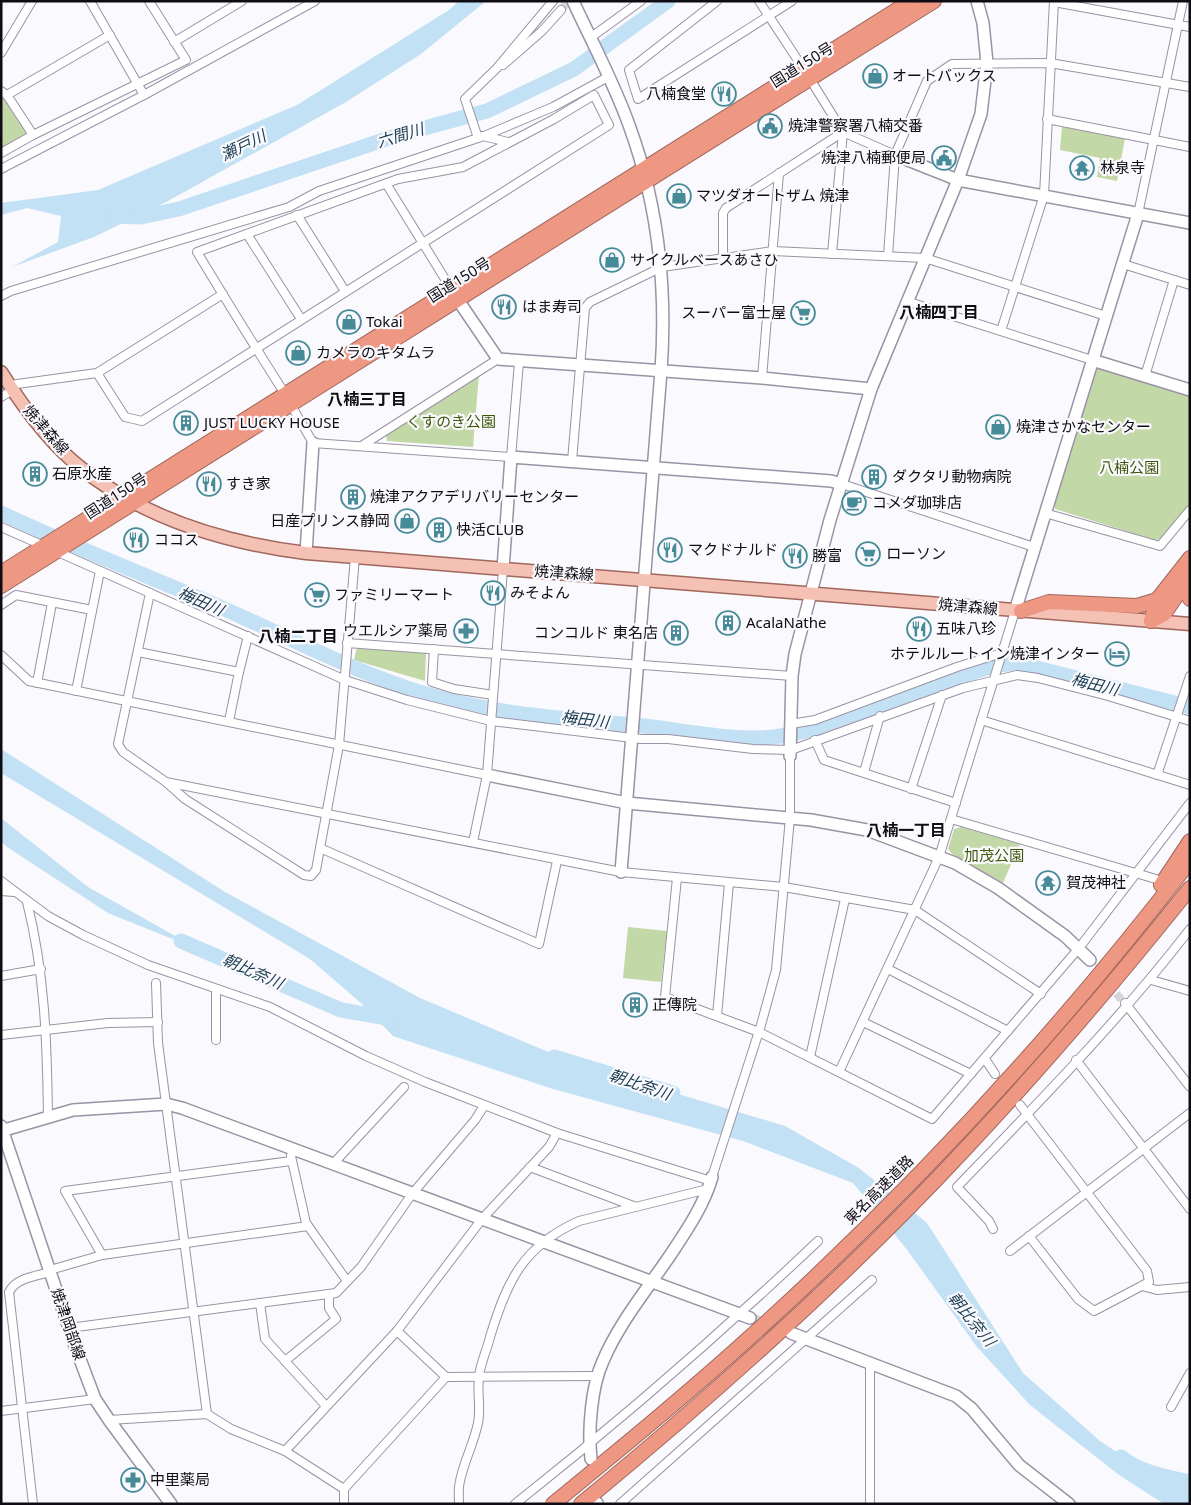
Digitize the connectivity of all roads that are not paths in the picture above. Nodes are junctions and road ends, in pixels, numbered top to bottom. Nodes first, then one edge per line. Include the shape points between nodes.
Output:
1 (32, 1) edge
2 (90, 1) edge
3 (149, 1) edge
4 (242, 1) edge
5 (315, 1) edge
6 (553, 1) edge
7 (573, 1) edge
8 (642, 1) edge
9 (716, 1) edge
10 (759, 1) edge
11 (792, 1) edge
12 (911, 1) edge
13 (934, 1) edge
14 (977, 1) edge
15 (1054, 1) edge
16 (1183, 1) edge
17 (561, 10) tunnel mouth
18 (769, 16) junction
19 (1178, 25) junction
20 (1190, 27) edge
21 (110, 35) junction
22 (591, 40) junction
23 (174, 42) junction
24 (1, 52) edge
25 (987, 63) junction
26 (1050, 63) junction
27 (497, 68) junction
28 (807, 73) junction
29 (608, 76) junction
30 (138, 83) junction
31 (1167, 83) junction
32 (1190, 87) edge
33 (4, 93) edge
34 (144, 95) junction
35 (1047, 119) junction
36 (843, 132) junction
37 (33, 135) junction
38 (479, 136) junction
39 (1154, 140) junction
40 (508, 142) junction
41 (1190, 147) edge
42 (1, 153) edge
43 (895, 155) junction
44 (1, 169) edge
45 (779, 173) junction
46 (644, 175) junction
47 (958, 180) junction
48 (387, 185) junction
49 (1044, 195) junction
50 (1138, 214) junction
51 (298, 215) junction
52 (1190, 223) edge
53 (247, 234) junction
54 (424, 243) junction
55 (773, 251) junction
56 (832, 254) junction
57 (888, 256) junction
58 (723, 258) junction
59 (925, 258) junction
60 (1123, 264) junction
61 (662, 266) junction
62 (1174, 280) junction
63 (1190, 285) edge
64 (1016, 287) junction
65 (345, 291) junction
66 (222, 294) junction
67 (455, 294) junction
68 (1, 296) edge
69 (906, 301) junction
70 (1106, 316) junction
71 (301, 319) junction
72 (1001, 331) junction
73 (256, 348) junction
74 (498, 359) junction
75 (1092, 360) junction
76 (519, 362) junction
77 (580, 366) junction
78 (661, 371) junction
79 (1, 372) edge
80 (96, 373) junction
81 (1145, 376) junction
82 (762, 378) junction
83 (11, 388) junction
84 (871, 388) junction
85 (1190, 390) edge
86 (1, 397) edge
87 (288, 399) junction
88 (313, 443) junction
89 (362, 446) junction
90 (511, 457) junction
91 (572, 460) junction
92 (654, 467) junction
93 (842, 484) junction
94 (129, 499) junction
95 (1190, 510) edge
96 (1045, 513) junction
97 (1, 527) edge
98 (53, 547) junction
99 (1034, 547) junction
100 (306, 553) junction
101 (355, 557) junction
102 (1190, 558) edge
103 (503, 569) junction
104 (100, 571) junction
105 (1, 573) edge
106 (645, 579) junction
107 (1187, 580) edge
108 (1, 586) edge
109 (811, 592) junction
110 (150, 593) junction
111 (1190, 598) edge
112 (1157, 600) junction
113 (52, 603) junction
114 (1, 605) edge
115 (92, 610) junction
116 (1018, 611) junction
117 (1151, 621) junction
118 (1190, 624) edge
119 (248, 636) junction
120 (347, 646) junction
121 (434, 649) junction
122 (138, 652) junction
123 (496, 653) junction
124 (1, 654) edge
125 (1002, 655) junction
126 (638, 665) junction
127 (240, 672) junction
128 (792, 676) junction
129 (1190, 676) edge
130 (345, 677) junction
131 (994, 679) junction
132 (37, 683) junction
133 (76, 691) junction
134 (942, 695) junction
135 (493, 696) junction
136 (127, 701) junction
137 (1177, 715) junction
138 (880, 716) junction
139 (491, 719) junction
140 (981, 720) junction
141 (229, 721) junction
142 (1190, 721) edge
143 (791, 726) junction
144 (632, 736) junction
145 (815, 740) junction
146 (340, 745) junction
147 (791, 750) junction
148 (864, 772) junction
149 (487, 775) junction
150 (1157, 775) junction
151 (166, 782) junction
152 (1190, 785) edge
153 (911, 789) junction
154 (627, 803) junction
155 (956, 803) junction
156 (1190, 803) edge
157 (326, 814) junction
158 (790, 818) junction
159 (951, 819) junction
160 (1190, 841) edge
161 (473, 842) junction
162 (320, 848) junction
163 (939, 856) junction
164 (557, 861) junction
165 (1190, 861) edge
166 (620, 872) junction
167 (1138, 873) junction
168 (677, 878) junction
169 (1156, 878) dead end
170 (1, 881) edge
171 (729, 883) junction
172 (784, 887) junction
173 (1190, 888) edge
174 (1, 891) edge
175 (14, 892) junction
176 (844, 900) junction
177 (27, 902) junction
178 (915, 910) junction
179 (1190, 929) edge
180 (1079, 948) junction
181 (1118, 951) junction
182 (1090, 960) dead end
183 (888, 968) junction
184 (41, 969) junction
185 (1, 976) edge
186 (1151, 980) junction
187 (156, 983) dead end
188 (216, 990) junction
189 (1190, 991) edge
190 (1041, 994) junction
191 (1125, 1004) junction
192 (717, 1016) junction
193 (158, 1022) junction
194 (863, 1022) junction
195 (46, 1028) junction
196 (1008, 1031) junction
197 (759, 1032) junction
198 (1, 1034) edge
199 (216, 1040) dead end
200 (810, 1057) junction
201 (984, 1059) junction
202 (1076, 1060) junction
203 (839, 1072) junction
204 (971, 1074) junction
205 (995, 1074) dead end
206 (404, 1087) dead end
207 (1190, 1087) edge
208 (166, 1104) junction
209 (1020, 1105) dead end
210 (484, 1106) junction
211 (1190, 1113) edge
212 (1026, 1115) junction
213 (48, 1117) junction
214 (2, 1130) edge
215 (557, 1133) junction
216 (1144, 1148) junction
217 (292, 1155) junction
218 (333, 1164) junction
219 (530, 1167) junction
220 (177, 1176) junction
221 (710, 1182) junction
222 (1086, 1193) junction
223 (412, 1194) junction
224 (636, 1207) junction
225 (1190, 1209) edge
226 (482, 1219) junction
227 (308, 1226) junction
228 (993, 1228) dead end
229 (1029, 1236) junction
230 (818, 1241) dead end
231 (544, 1242) junction
232 (185, 1244) junction
233 (1010, 1251) dead end
234 (102, 1255) junction
235 (50, 1271) junction
236 (872, 1280) dead end
237 (347, 1281) junction
238 (652, 1282) junction
239 (1142, 1286) junction
240 (1190, 1287) edge
241 (6, 1290) edge
242 (329, 1294) junction
243 (260, 1303) junction
244 (194, 1312) junction
245 (745, 1316) junction
246 (69, 1328) junction
247 (397, 1331) junction
248 (791, 1333) tunnel mouth
249 (808, 1339) junction
250 (285, 1361) junction
251 (870, 1363) junction
252 (1190, 1373) edge
253 (479, 1376) junction
254 (597, 1376) junction
255 (446, 1377) junction
256 (95, 1399) junction
257 (326, 1406) junction
258 (1171, 1407) dead end
259 (22, 1408) junction
260 (1, 1411) edge
261 (207, 1414) junction
262 (109, 1420) junction
263 (590, 1445) junction
264 (285, 1451) junction
265 (591, 1459) dead end
266 (344, 1489) junction
267 (33, 1504) edge
268 (171, 1504) edge
269 (344, 1504) edge
270 (459, 1504) edge
271 (515, 1504) edge
272 (553, 1504) edge
273 (581, 1504) edge
274 (620, 1504) edge
275 (870, 1504) edge
276 (1069, 1504) edge

1 - 24 street
2 - 21 street
3 - 23 street
4 - 23 street
5 - 34 street
6 - 27 street
7 - 22 street
8 - 22 street
9 - 18 street via 629,70 638,99
10 - 18 street
11 - 18 street
12 - 28 highway, 国道150号
13 - 28 highway, 国道150号
14 - 25 street
15 - 19 street
15 - 26 street
16 - 19 street
17 - 27 street via 512,60
18 - 28 street
19 - 20 street
19 - 31 street
21 - 30 street
21 - 33 street
22 - 29 street
23 - 30 street via 186,60
25 - 26 street
25 - 43 street via 952,64 926,81
25 - 47 street via 981,114
26 - 31 street
26 - 35 street
27 - 38 street via 465,99
28 - 36 street
28 - 46 highway, 国道150号
29 - 38 street via 552,107
29 - 46 street via 629,124
30 - 34 street
30 - 37 street
31 - 32 street
31 - 39 street
33 - 37 street
34 - 44 street
35 - 39 street
35 - 49 street
36 - 43 street
36 - 45 street
36 - 56 street
37 - 42 street
38 - 40 street
38 - 68 street via 319,191 289,207
39 - 41 street
39 - 50 street
40 - 48 street via 458,168 410,176
40 - 54 street via 594,95 609,125
43 - 47 street
43 - 57 street
45 - 55 street
45 - 58 street via 726,208 723,213
46 - 61 street
46 - 67 highway, 国道150号
47 - 49 street
47 - 59 street
48 - 51 street
48 - 54 street
49 - 50 street
49 - 64 street
50 - 52 street
50 - 60 street
51 - 53 street
51 - 65 street
53 - 66 street via 197,252
53 - 71 street
54 - 65 street
54 - 67 street
55 - 56 street
55 - 58 street
55 - 82 street
56 - 57 street
57 - 59 street
58 - 61 street
59 - 64 street
59 - 69 street
60 - 62 street
60 - 70 street
61 - 77 street via 587,305
61 - 78 street
62 - 63 street
62 - 81 street
64 - 70 street
64 - 72 street
65 - 71 street
66 - 73 street
66 - 80 street
67 - 74 street
67 - 87 highway, 国道150号
69 - 72 street
69 - 84 street
70 - 75 street
71 - 73 street
72 - 75 street
73 - 80 street via 142,421 125,417
73 - 87 street
74 - 76 street
74 - 89 street
75 - 81 street
75 - 96 street
76 - 77 street
76 - 90 street
77 - 78 street
77 - 91 street
78 - 82 street
78 - 92 street
79 - 83 main road, 焼津森線
80 - 83 street
81 - 85 street
82 - 84 street
83 - 86 street
83 - 94 main road, 焼津森線 via 62,451 101,483
84 - 93 street
87 - 88 street
87 - 94 highway, 国道150号
88 - 89 street
88 - 100 street
89 - 90 street
90 - 91 street
90 - 103 street
91 - 92 street
92 - 93 street
92 - 106 street
93 - 99 street
93 - 109 street
94 - 98 highway, 国道150号 via 66,532
94 - 98 highway, 国道150号 via 79,539
94 - 100 main road, 焼津森線 via 214,535
95 - 96 street via 1160,546
96 - 99 street
97 - 98 street
98 - 104 street
98 - 105 highway, 国道150号
98 - 108 highway, 国道150号
99 - 116 street
100 - 101 main road, 焼津森線
101 - 103 main road, 焼津森線
101 - 120 street
102 - 112 highway
103 - 106 main road, 焼津森線
103 - 123 street
104 - 110 street
104 - 115 street
106 - 109 main road, 焼津森線
106 - 126 street
107 - 111 highway
107 - 117 highway via 1164,614
109 - 116 main road, 焼津森線
109 - 128 street
110 - 119 street
110 - 122 street
112 - 116 highway via 1137,606 1049,602
112 - 117 highway
113 - 114 street via 16,595
113 - 115 street
113 - 132 street
115 - 133 street
116 - 117 main road, 焼津森線
116 - 125 street
117 - 118 main road, 焼津森線
119 - 127 street
119 - 130 street
120 - 121 street
120 - 130 street
121 - 123 street
121 - 135 street via 432,682
122 - 127 street
122 - 136 street
123 - 126 street
123 - 135 street
124 - 132 street via 25,678
125 - 131 street
125 - 143 street via 957,667
126 - 128 street
126 - 144 street
127 - 141 street
128 - 143 street
129 - 137 street
130 - 139 street via 407,700
130 - 146 street
131 - 134 street
131 - 137 street via 1017,675 1038,678
131 - 140 street
132 - 133 street
133 - 136 street
134 - 138 street
134 - 153 street
135 - 139 street
136 - 141 street
136 - 151 street via 118,744 123,752
137 - 142 street
137 - 150 street
138 - 145 street
138 - 148 street
139 - 144 street
139 - 149 street
140 - 150 street
140 - 155 street
141 - 146 street
143 - 147 street
144 - 147 street
144 - 154 street
145 - 147 street
145 - 148 street via 824,760
146 - 149 street
146 - 157 street
147 - 158 street
148 - 153 street
149 - 154 street
149 - 161 street
150 - 152 street
151 - 157 street
151 - 162 street via 185,799 304,875 312,876 316,870
153 - 155 street
154 - 158 street
154 - 166 street
155 - 159 street
156 - 167 street
157 - 161 street
157 - 162 street
158 - 163 street via 867,830
158 - 172 street
159 - 163 street
159 - 167 street
160 - 181 highway
161 - 164 street
162 - 164 street via 539,944
163 - 178 street
163 - 180 street via 998,888
164 - 166 street
165 - 181 highway, 東名高速道路
166 - 168 street
167 - 169 street
167 - 180 street
168 - 171 street
168 - 192 street via 665,997
170 - 175 street
171 - 172 street
171 - 192 street
172 - 176 street
172 - 197 street via 776,970
173 - 273 highway via 1046,1060 861,1255 714,1392
174 - 175 street
175 - 177 street
176 - 178 street
176 - 200 street
177 - 184 street
177 - 188 street via 83,936
178 - 183 street
178 - 190 street
179 - 186 street
180 - 182 street
180 - 190 street
181 - 272 highway, 東名高速道路 via 1039,1045 848,1245 706,1376
183 - 194 street
183 - 196 street
184 - 185 street
184 - 195 street
186 - 189 street
186 - 191 street
187 - 193 street
188 - 199 street
188 - 210 street via 277,1010 366,1056
190 - 196 street
191 - 202 street
191 - 207 street
192 - 197 street
193 - 195 street
193 - 208 street
194 - 203 street
194 - 204 street
195 - 198 street
195 - 213 street
196 - 201 street
197 - 200 street
197 - 221 street
200 - 203 street
201 - 204 street
201 - 205 street
202 - 212 street
202 - 216 street
203 - 204 street via 932,1119
206 - 218 street
208 - 213 street via 73,1110
208 - 217 street
208 - 220 street
209 - 212 street
210 - 215 street
210 - 223 street
211 - 216 street
212 - 222 street
212 - 228 street via 957,1187
213 - 214 street
214 - 235 street, 焼津岡部線
215 - 219 street
215 - 221 street
216 - 222 street
216 - 225 street
217 - 218 street
217 - 220 street
217 - 227 street
218 - 223 street
219 - 224 street
219 - 226 street
220 - 232 street
220 - 234 street via 65,1191
221 - 224 street
221 - 238 street via 692,1222
222 - 229 street
222 - 239 street via 1147,1271 1148,1282
223 - 226 street
223 - 237 street
224 - 231 street via 579,1222
226 - 231 street
226 - 247 street
227 - 232 street
227 - 237 street
229 - 233 street
229 - 239 street via 1078,1299 1094,1311
230 - 245 street
231 - 238 street
231 - 253 street via 510,1280
232 - 234 street
232 - 244 street
234 - 235 street
235 - 241 street via 21,1280
235 - 246 street, 焼津岡部線
236 - 249 street
237 - 242 street via 336,1293
238 - 245 street
238 - 254 street via 609,1349
239 - 240 street via 1157,1290
241 - 259 street
242 - 243 street
242 - 250 street via 329,1308 336,1318
243 - 244 street
243 - 250 street via 265,1340
244 - 246 street
244 - 261 street
245 - 263 street
246 - 256 street, 焼津岡部線
247 - 255 street
247 - 257 street
248 - 249 street
249 - 251 street
249 - 274 street
250 - 257 street
251 - 275 street
251 - 276 street via 956,1396 972,1409 1019,1465
252 - 258 street
253 - 254 street
253 - 255 street
253 - 270 street via 480,1414 459,1482
254 - 263 street
255 - 266 street
256 - 259 street
256 - 262 street, 焼津岡部線
257 - 264 street
259 - 260 street
259 - 267 street
261 - 262 street
261 - 264 street via 231,1429
262 - 268 street, 焼津岡部線
263 - 265 street
263 - 271 street
264 - 266 street
266 - 269 street

